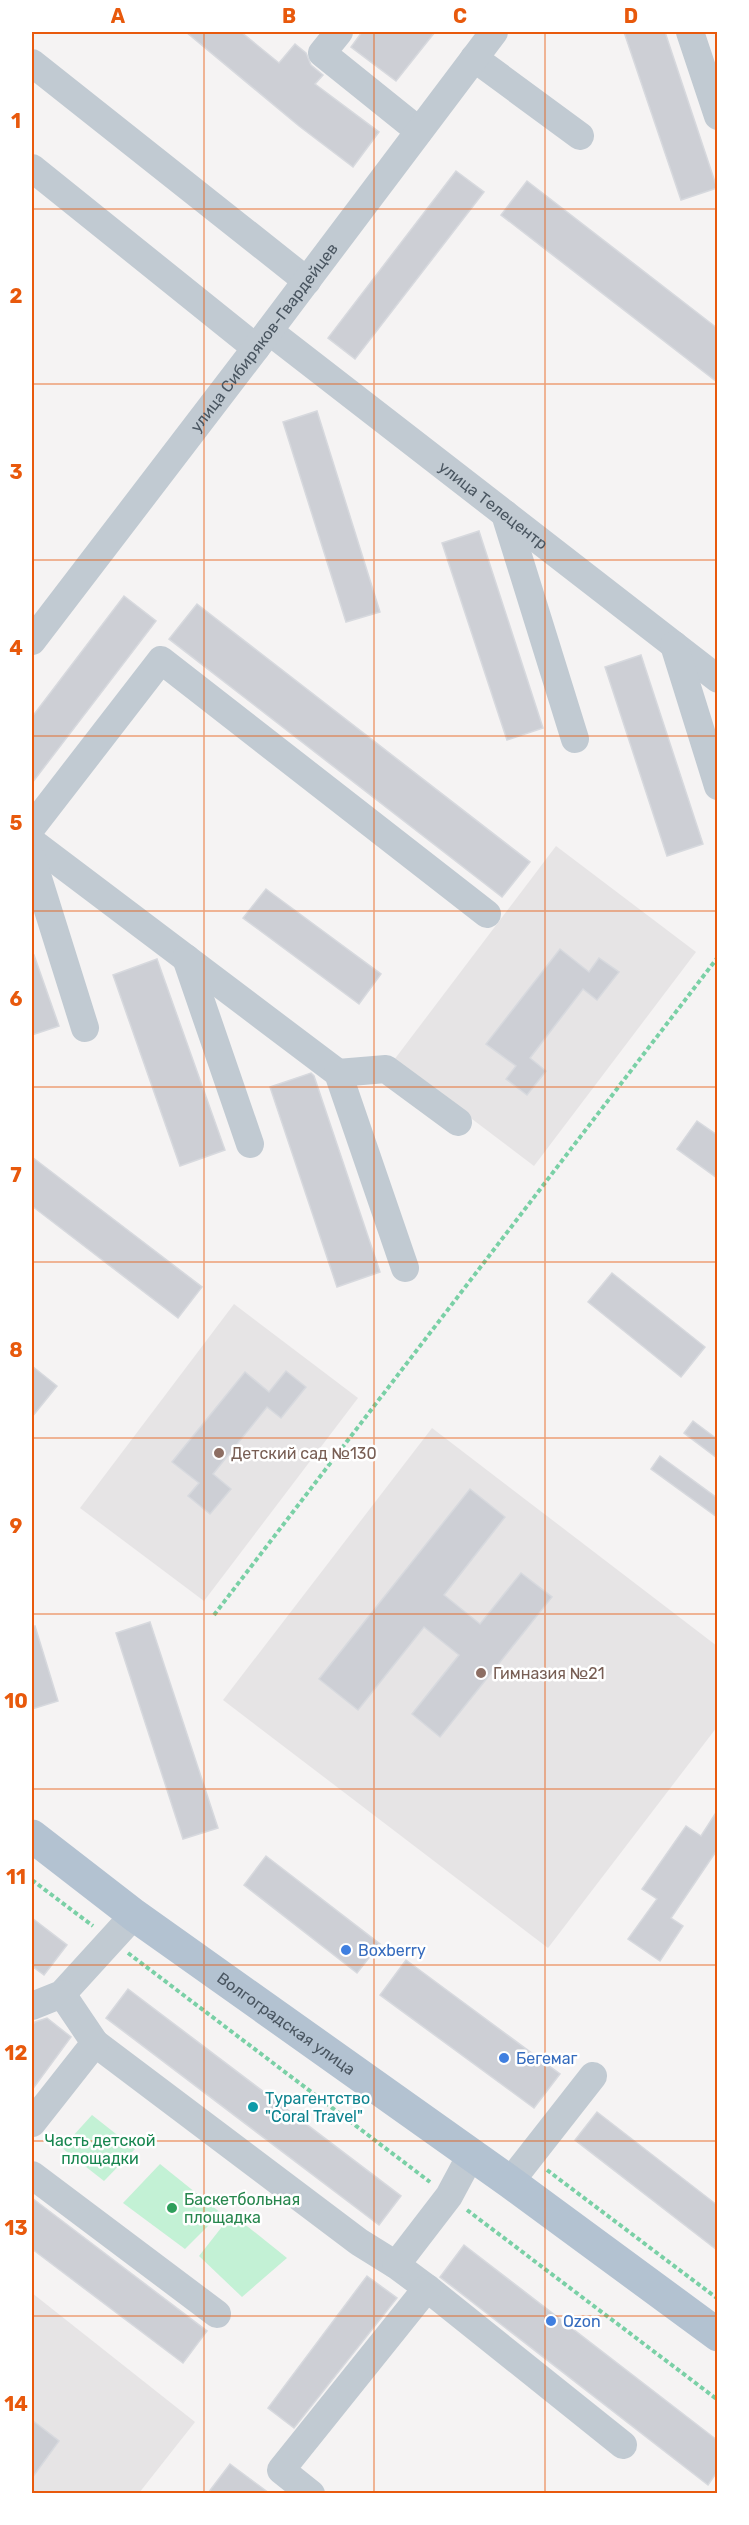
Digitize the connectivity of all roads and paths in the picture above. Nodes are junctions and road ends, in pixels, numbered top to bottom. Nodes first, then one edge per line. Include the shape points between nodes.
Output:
1 (339, 32) edge
2 (690, 32) edge
3 (480, 41) edge
4 (32, 63) edge
5 (717, 116) edge
6 (419, 131) junction
7 (580, 136) dead end
8 (32, 168) edge
9 (307, 281) junction
10 (263, 339) junction
11 (505, 514) junction
12 (32, 641) edge
13 (674, 645) junction
14 (717, 679) edge
15 (575, 739) dead end
16 (717, 786) edge
17 (32, 827) edge
18 (32, 842) edge
19 (32, 859) edge
20 (488, 914) dead end
21 (717, 957) edge
22 (186, 958) junction
23 (86, 1028) dead end
24 (338, 1073) junction
25 (458, 1122) dead end
26 (250, 1144) dead end
27 (405, 1268) dead end
28 (214, 1615) dead end
29 (32, 1836) edge
30 (32, 1880) edge
31 (134, 1915) junction
32 (112, 1941) junction
33 (62, 1994) junction
34 (32, 2006) edge
35 (94, 2043) junction
36 (593, 2076) dead end
37 (32, 2123) edge
38 (471, 2155) junction
39 (32, 2175) edge
40 (510, 2182) junction
41 (449, 2196) junction
42 (396, 2265) junction
43 (427, 2288) junction
44 (217, 2314) dead end
45 (717, 2335) edge
46 (717, 2400) edge
47 (623, 2445) dead end
48 (311, 2493) edge

1 - 6 street via 322,53
2 - 5 street
3 - 6 street, улица Сибиряков-Гвардейцев
3 - 7 street
4 - 9 street
6 - 9 street, улица Сибиряков-Гвардейцев
8 - 10 street, улица Телецентр
9 - 10 street, улица Сибиряков-Гвардейцев
10 - 11 street, улица Телецентр
10 - 12 street, улица Сибиряков-Гвардейцев
11 - 13 street, улица Телецентр
11 - 15 street
13 - 14 street, улица Телецентр
13 - 16 street
17 - 20 street via 161,660
18 - 22 street
19 - 23 street
21 - 28 path
22 - 24 street
22 - 26 street
24 - 25 street via 386,1069
24 - 27 street
29 - 31 main road, Волгоградская улица
30 - 32 path
31 - 32 street
31 - 38 main road, Волгоградская улица
32 - 33 street
32 - 41 path
33 - 34 street
33 - 35 street
35 - 37 street
35 - 42 street via 359,2242
36 - 40 street
38 - 40 main road, Волгоградская улица
38 - 41 street
39 - 44 street
40 - 45 main road, Волгоградская улица
41 - 42 street
41 - 46 path
42 - 43 street
43 - 47 street
43 - 48 street via 281,2470

